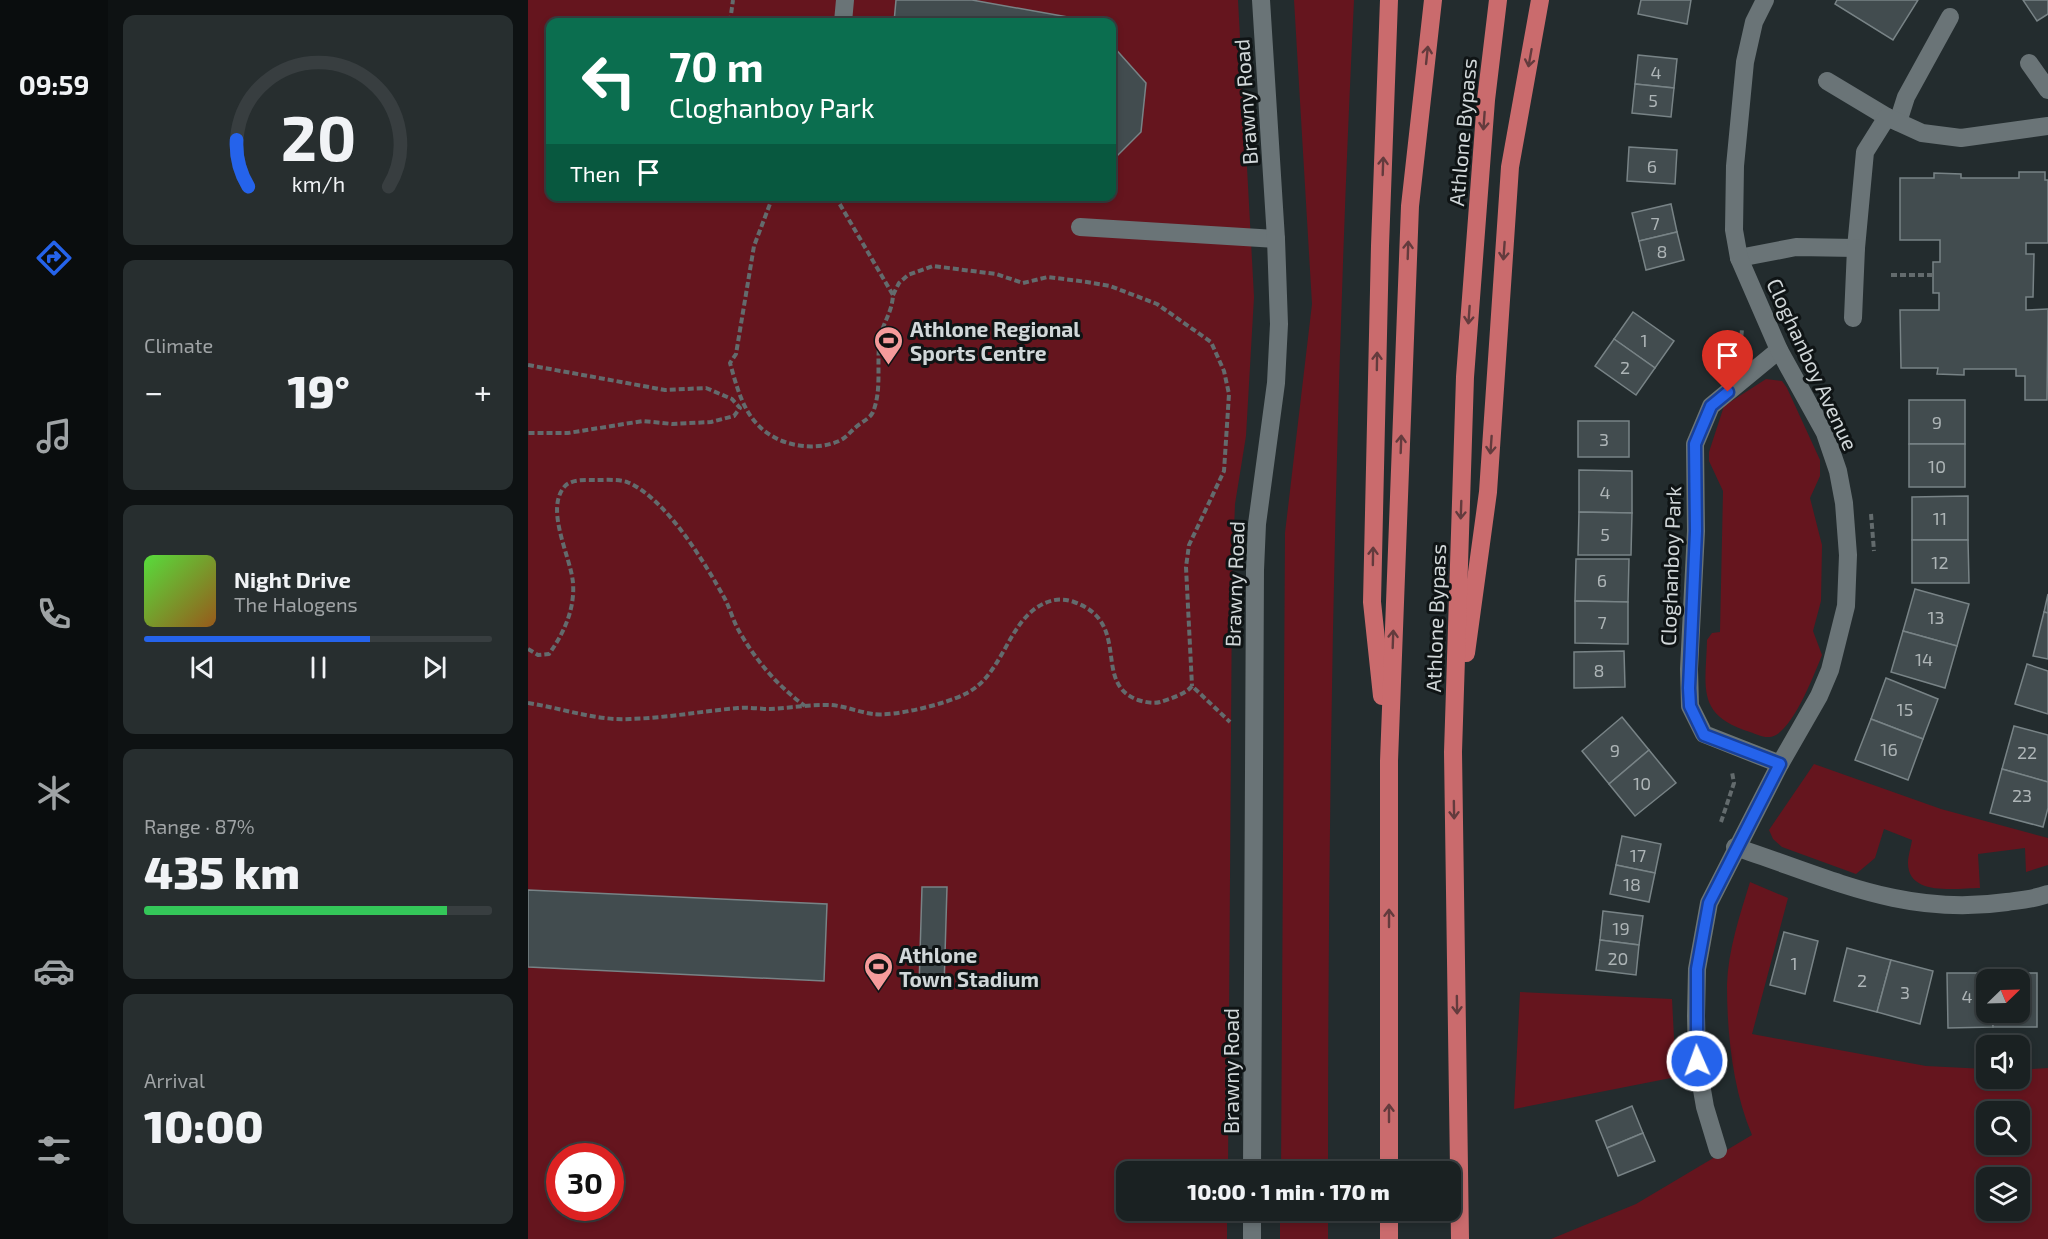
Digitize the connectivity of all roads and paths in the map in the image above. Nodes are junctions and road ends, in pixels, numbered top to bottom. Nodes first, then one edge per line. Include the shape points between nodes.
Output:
1 (733, 0) edge
2 (845, 0) edge
3 (1261, 0) edge
4 (1389, 0) edge
5 (1433, 0) edge
6 (1498, 0) edge
7 (1540, 0) edge
8 (1765, 0) edge
9 (1950, 17) dead end
10 (731, 18) edge
11 (843, 18) edge
12 (2029, 63) dead end
13 (1827, 81) dead end
14 (2048, 90) edge
15 (1893, 120) junction
16 (2048, 126) edge
17 (771, 201) edge
18 (839, 201) edge
19 (1080, 227) dead end
20 (1276, 239) junction
21 (1857, 248) junction
22 (1739, 258) junction
23 (1891, 275) dead end
24 (1933, 275) dead end
25 (893, 295) junction
26 (1853, 318) dead end
27 (1779, 350) junction
28 (528, 365) edge
29 (528, 433) edge
30 (528, 649) edge
31 (1192, 687) junction
32 (528, 703) edge
33 (806, 706) junction
34 (1255, 740) junction
35 (1453, 752) junction
36 (1389, 761) junction
37 (1780, 764) junction
38 (1735, 847) junction
39 (2048, 894) edge
40 (1718, 1150) dead end
41 (1252, 1161) edge
42 (1389, 1161) edge
43 (1252, 1221) edge
44 (1389, 1221) edge
45 (1252, 1239) edge
46 (1389, 1239) edge
47 (1460, 1239) edge

1 - 10 path
2 - 11 street
3 - 20 street, Brawny Road
36 -> 4 highway via 1372,602
36 -> 5 highway, Athlone Bypass via 1410,206
6 -> 35 highway, Athlone Bypass via 1486,100 1465,377
7 -> 35 highway via 1510,167 1488,492
8 - 22 street, Cloghanboy Avenue via 1754,22 1745,62 1733,200
9 - 15 street
12 - 14 street
13 - 15 street
15 - 16 street via 1922,133 1962,138
15 - 21 street via 1865,152
17 - 25 path via 754,246 736,354 730,363 746,406 763,430 785,442 812,447 839,441 867,420 873,412 879,382 880,336 892,309
18 - 25 path
19 - 20 street
20 - 34 street, Brawny Road via 1277,372 1257,524
21 - 22 street via 1796,247
21 - 26 street
22 - 27 street, Cloghanboy Avenue
23 - 24 path
25 - 31 path via 908,275 933,266 996,274 1023,283 1048,277 1087,282 1110,286 1157,304 1211,342 1224,371 1228,394 1224,471 1189,545 1186,567
27 - 37 street, Cloghanboy Avenue via 1829,442 1844,503 1848,555 1846,606 1830,670
27 - 37 street, Cloghanboy Park via 1711,406 1695,444 1696,531 1689,669 1690,706 1704,735
28 - 29 path via 665,390 706,388 732,399 740,408 734,416 711,422 643,422 568,433
30 - 33 path via 538,655 549,654 562,636 573,598 557,511 565,486 574,481 625,481 659,504 689,541 755,657 780,686
31 - 33 path via 1158,703 1122,692 1115,682 1112,649 1100,619 1083,606 1057,599 1022,618 999,658 967,694 893,715 827,704
31 - 34 path via 1244,735
32 - 33 path via 630,719
34 - 41 street, Brawny Road
35 -> 47 highway, Athlone Bypass
42 -> 36 highway, Athlone Bypass
37 - 38 street, Cloghanboy Avenue
38 - 39 street via 1847,888 1914,902 1983,905
38 - 40 street, Cloghanboy Avenue via 1709,903 1697,969 1697,1061
43 - 45 street
44 - 46 highway

